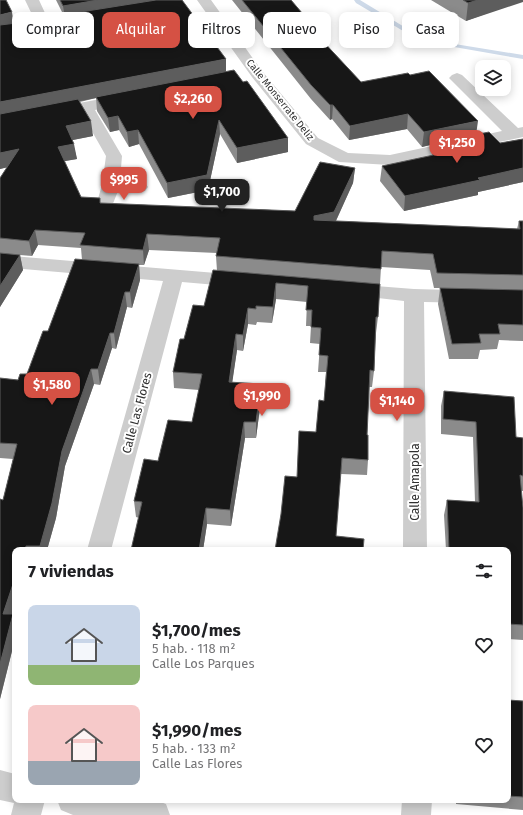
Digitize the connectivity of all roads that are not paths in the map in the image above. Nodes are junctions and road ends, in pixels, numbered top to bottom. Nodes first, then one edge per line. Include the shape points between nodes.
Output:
1 (32, 0) edge
2 (199, 1) edge
3 (38, 12) edge
4 (257, 74) junction
5 (242, 77) dead end
6 (457, 78) dead end
7 (141, 97) edge
8 (86, 107) junction
9 (0, 123) edge
10 (518, 133) edge
11 (111, 185) junction
12 (139, 187) dead end
13 (106, 202) edge
14 (0, 261) edge
15 (174, 275) junction
16 (259, 282) edge
17 (329, 288) edge
18 (414, 295) junction
19 (523, 298) edge
20 (100, 547) edge
21 (415, 547) edge
22 (0, 785) edge
23 (12, 788) edge
24 (29, 803) edge
25 (89, 803) edge
26 (417, 803) edge
27 (26, 815) edge
28 (155, 815) edge
29 (416, 815) edge

1 - 3 street
2 - 4 street, Calle Monserrate Deliz
4 - 5 street
4 - 10 street, Calle Monserrate Deliz via 312,141 345,158 390,160
6 - 10 street
7 - 8 street
8 - 9 street
8 - 11 street via 114,156
11 - 12 street
11 - 13 street
14 - 15 street
15 - 16 street
15 - 20 street, Calle Las Flores
17 - 18 street
18 - 19 street
18 - 21 street, Calle Amapola
22 - 23 street
24 - 27 street
25 - 28 street
26 - 29 street

